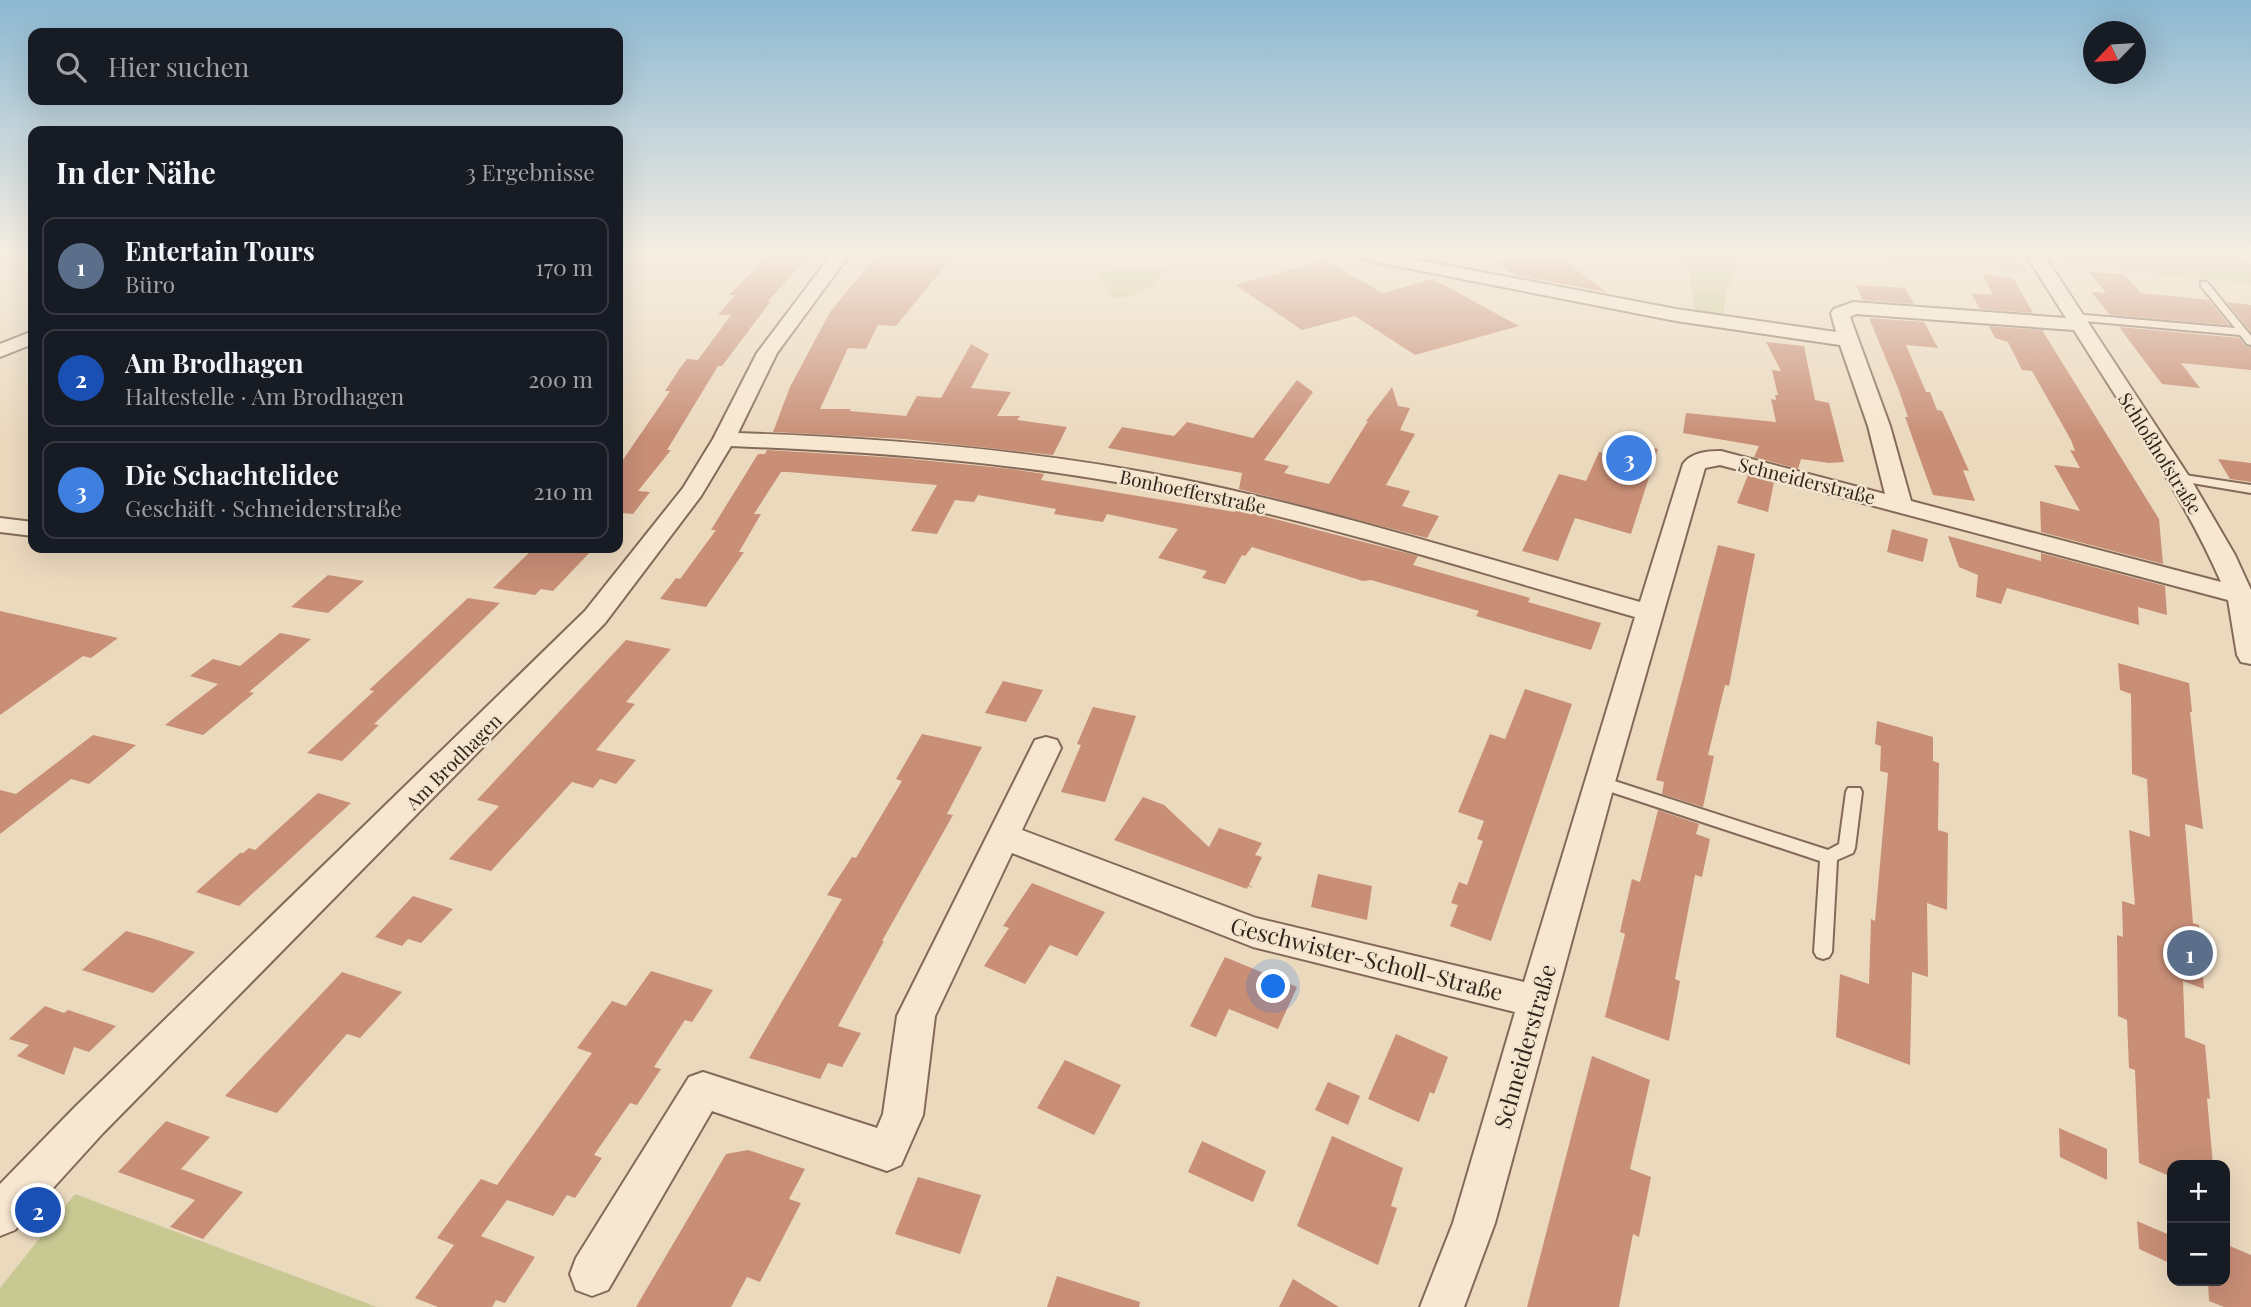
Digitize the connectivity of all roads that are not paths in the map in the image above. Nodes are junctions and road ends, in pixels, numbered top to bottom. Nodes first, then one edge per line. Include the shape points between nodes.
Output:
1 (793, 316) edge
2 (1683, 316) edge
3 (1841, 316) edge
4 (1990, 316) edge
5 (2073, 316) edge
6 (2231, 316) edge
7 (2076, 321) junction
8 (2244, 332) junction
9 (28, 339) edge
10 (1848, 340) junction
11 (2251, 342) edge
12 (0, 351) edge
13 (724, 439) junction
14 (2178, 478) junction
15 (2251, 489) edge
16 (1900, 504) junction
17 (0, 525) edge
18 (28, 528) edge
19 (2246, 596) edge
20 (1650, 613) junction
21 (2251, 655) edge
22 (1046, 748) dead end
23 (1598, 782) junction
24 (1854, 792) dead end
25 (1003, 836) junction
26 (1829, 857) junction
27 (1823, 952) dead end
28 (1537, 1001) junction
29 (0, 1216) edge
30 (592, 1274) dead end
31 (1442, 1307) edge

1 - 13 street, Am Brodhagen via 767,353
2 - 10 street
3 - 10 street
4 - 7 street
5 - 7 street, Schloßhofstraße
6 - 8 lane
7 - 8 lane
7 - 14 street, Schloßhofstraße
8 - 11 lane
9 - 12 street
10 - 16 street via 1879,426
13 - 20 street, Bonhoefferstraße via 951,451 1165,484 1327,522
13 - 29 street, Am Brodhagen via 693,491 596,617 89,1120
14 - 15 lane
14 - 19 street, Schloßhofstraße
16 - 19 street, Schneiderstraße
16 - 20 street, Schneiderstraße via 1721,458 1701,460 1695,464
17 - 18 street
19 - 21 street, Schloßhofstraße
20 - 23 street, Schneiderstraße
22 - 25 street
23 - 26 lane
23 - 28 street, Schneiderstraße
24 - 26 lane via 1847,848
25 - 28 street, Geschwister-Scholl-Straße via 1253,933
25 - 30 street via 916,1016 903,1115 887,1151 703,1090
26 - 27 lane
28 - 31 street, Schneiderstraße via 1474,1223

